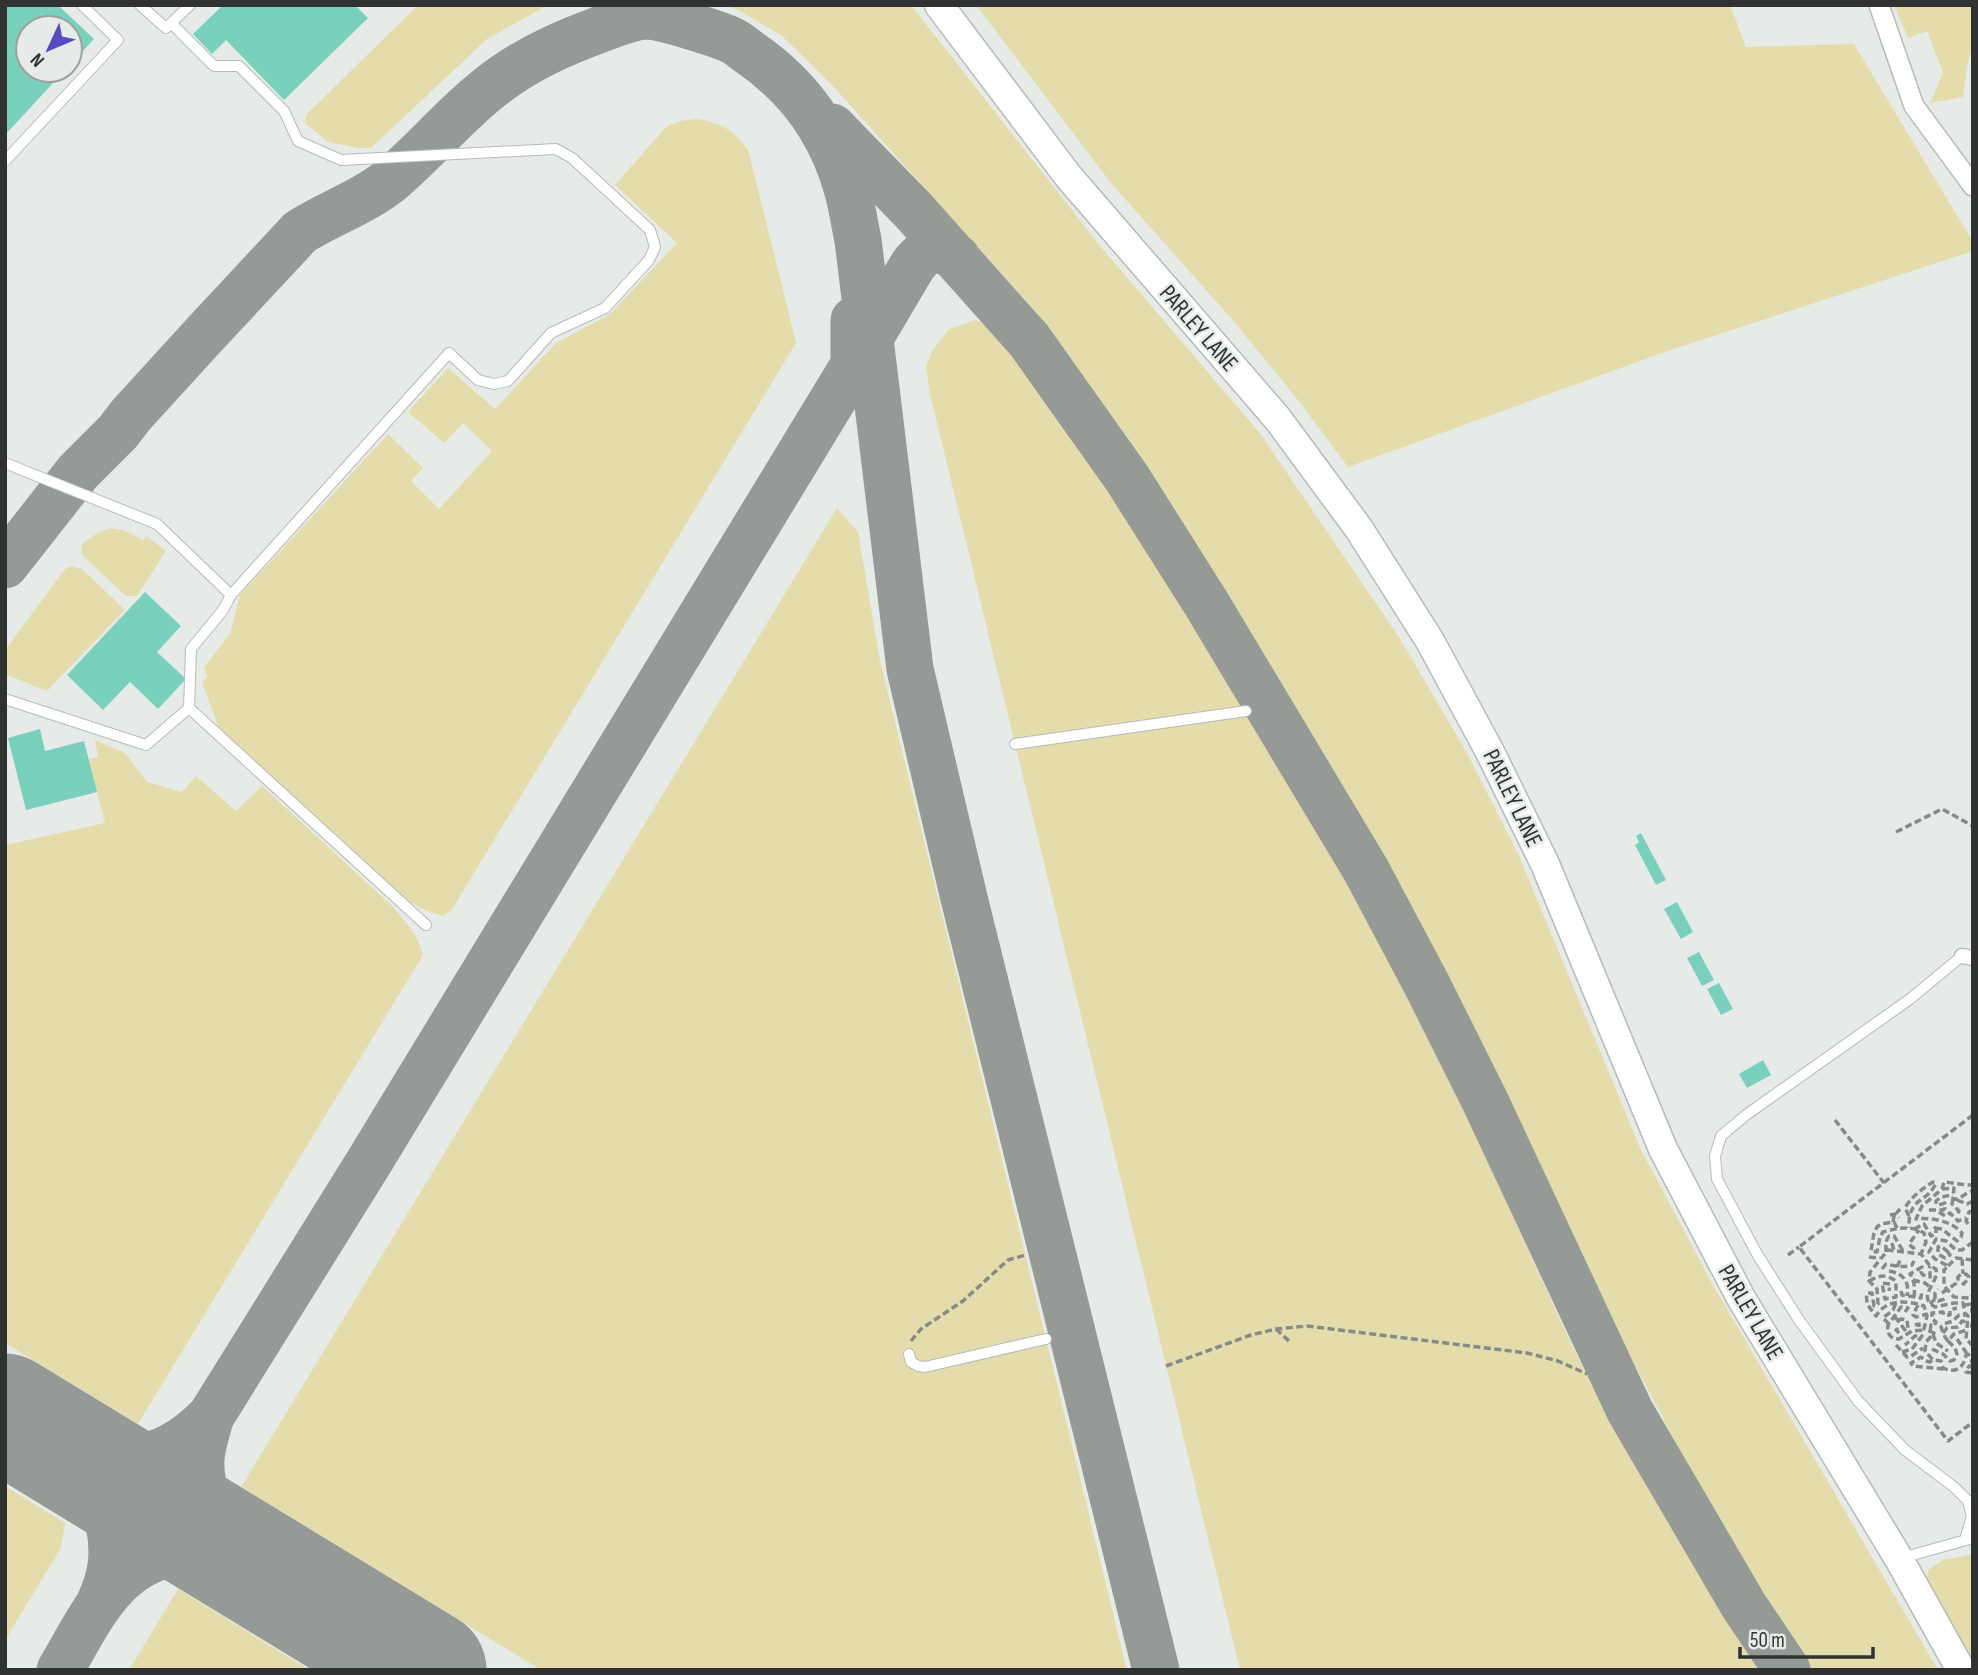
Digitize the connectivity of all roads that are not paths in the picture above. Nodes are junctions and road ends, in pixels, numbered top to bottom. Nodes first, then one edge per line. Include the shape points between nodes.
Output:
1 (82, 5) edge
2 (140, 5) edge
3 (190, 5) edge
4 (939, 5) edge
5 (1880, 5) edge
6 (171, 23) junction
7 (5, 161) edge
8 (1973, 186) edge
9 (5, 463) edge
10 (231, 594) junction
11 (5, 699) edge
12 (189, 708) junction
13 (1246, 711) dead end
14 (1015, 744) dead end
15 (426, 925) dead end
16 (1967, 957) edge
17 (1046, 1339) dead end
18 (909, 1354) road end
19 (1969, 1539) edge
20 (1899, 1559) junction
21 (1961, 1670) edge

1 - 7 lane via 118,40
2 - 6 lane via 166,28
3 - 6 lane
4 - 20 main road, PARLEY LANE via 1068,176 1277,418 1359,529 1430,641 1545,864 1663,1149 1741,1298
5 - 8 street via 1913,106
6 - 10 lane via 214,65 239,66 284,111 298,141 341,160 556,149 572,158 650,230 655,247 649,260 605,308 551,333 508,381 478,380 449,353
9 - 10 lane via 158,524
10 - 12 lane via 191,649
11 - 12 lane via 146,745
12 - 15 lane
13 - 14 lane
16 - 19 lane via 1746,1115 1721,1136 1716,1156 1717,1179 1799,1320 1858,1401 1905,1450 1968,1501 1972,1516
17 - 18 lane via 925,1367 911,1362
19 - 20 lane
20 - 21 main road, PARLEY LANE

